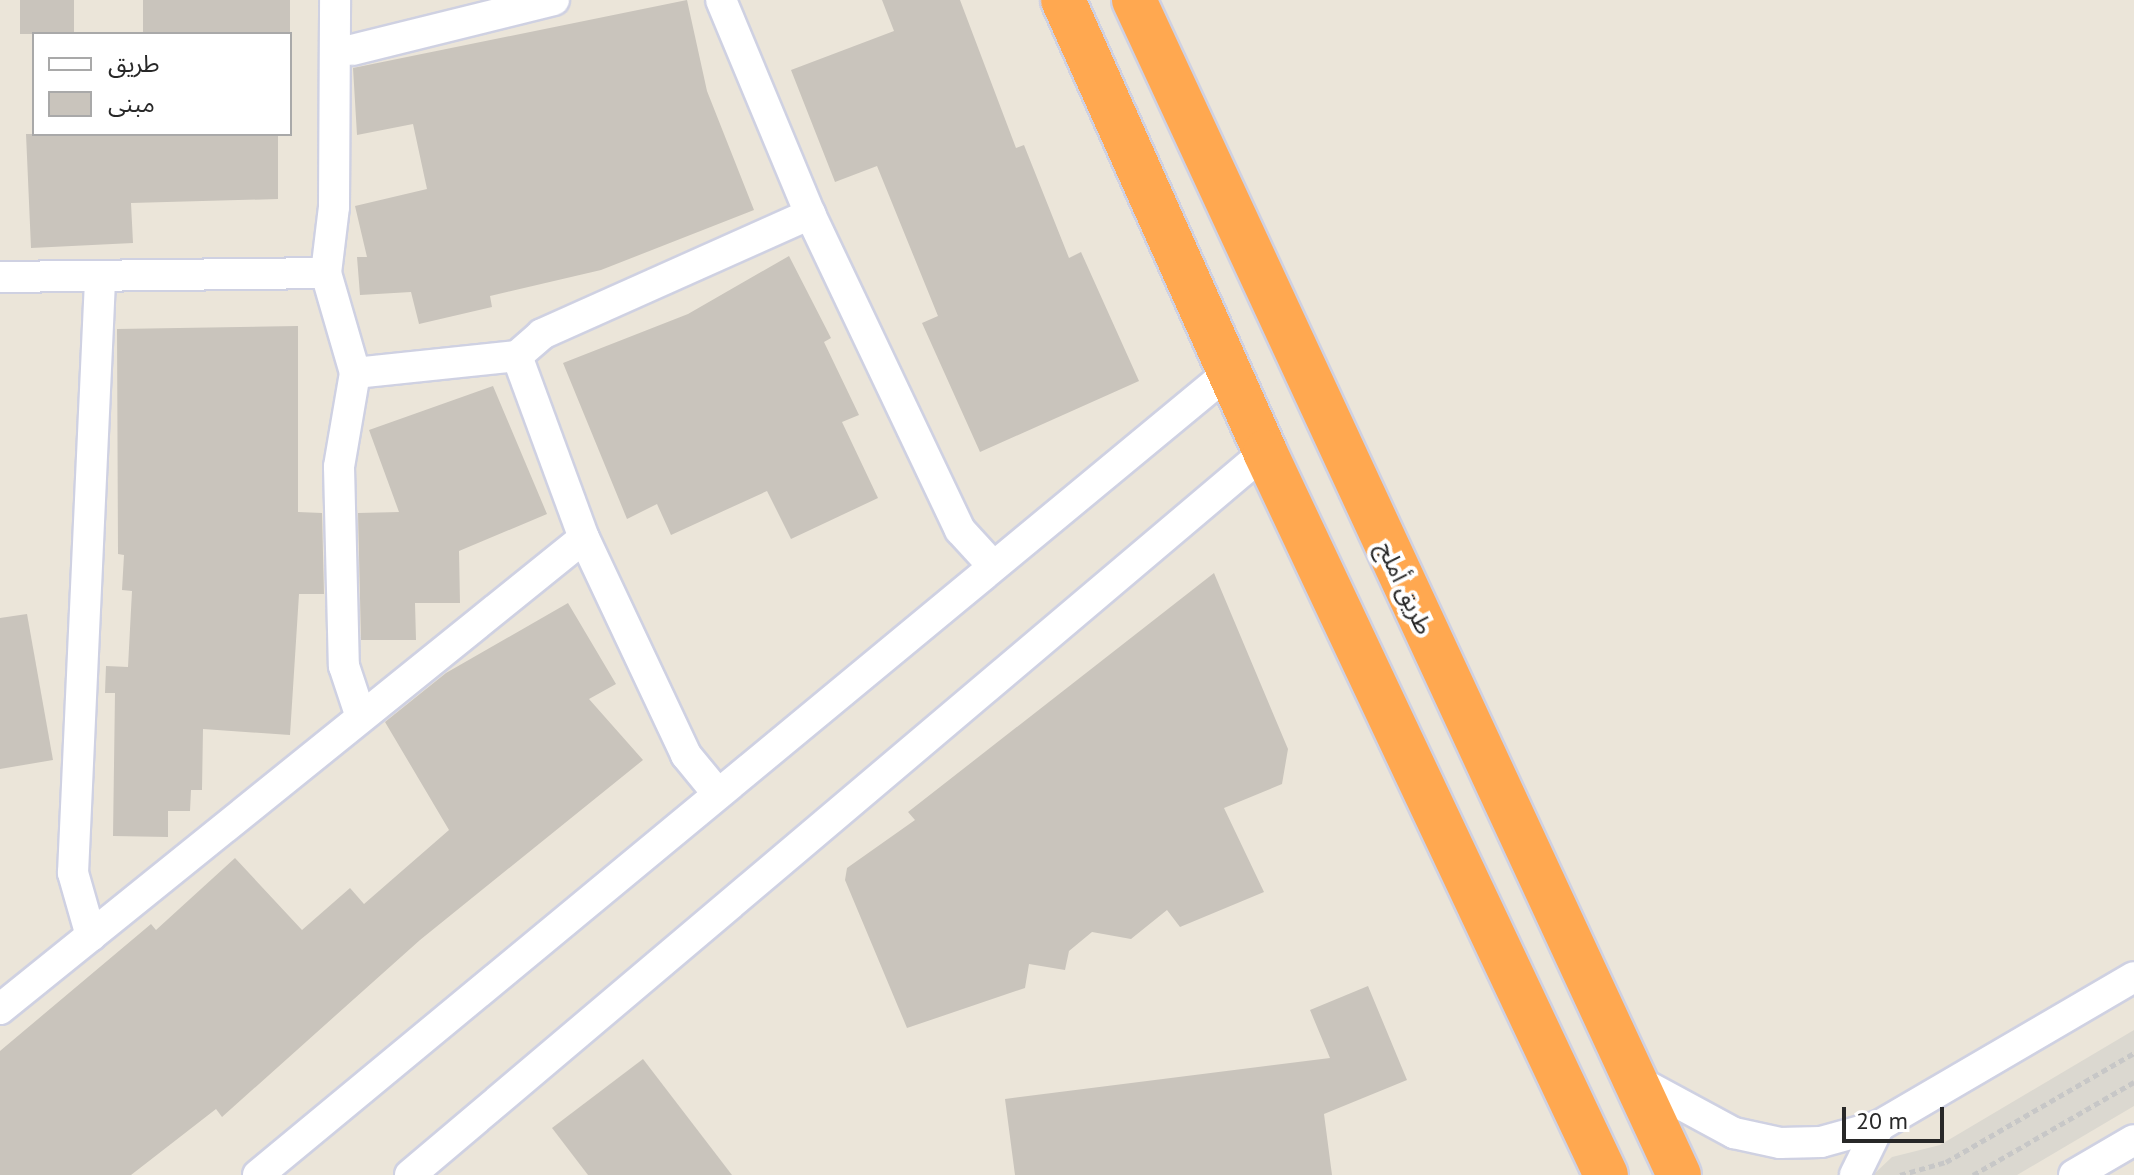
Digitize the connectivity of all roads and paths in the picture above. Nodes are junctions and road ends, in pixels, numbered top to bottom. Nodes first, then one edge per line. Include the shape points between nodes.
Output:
1 (335, 0) edge
2 (554, 0) edge
3 (721, 0) edge
4 (1063, 0) edge
5 (1134, 0) edge
6 (352, 50) dead end
7 (810, 214) junction
8 (326, 273) junction
9 (0, 277) edge
10 (100, 281) junction
11 (517, 356) junction
12 (1229, 372) junction
13 (355, 373) junction
14 (1265, 452) junction
15 (584, 538) junction
16 (993, 566) junction
17 (360, 714) junction
18 (718, 794) junction
19 (91, 936) junction
20 (2134, 977) edge
21 (0, 1009) edge
22 (2134, 1053) edge
23 (1634, 1079) junction
24 (2134, 1082) edge
25 (1879, 1126) junction
26 (2134, 1140) edge
27 (258, 1175) edge
28 (410, 1175) edge
29 (1606, 1175) edge
30 (1679, 1175) edge
31 (1855, 1175) edge
32 (1900, 1175) edge
33 (1973, 1175) edge
34 (2074, 1175) edge

1 - 8 street via 334,207
2 - 6 street
3 - 7 street
4 - 12 highway
5 - 23 highway, طريق أملج
7 - 11 street via 542,334
7 - 16 street via 960,530
8 - 10 street
8 - 13 street
9 - 10 street
10 - 19 street via 73,873
11 - 13 street
11 - 15 street
12 - 14 highway
12 - 16 street
13 - 17 street via 339,467 344,666
14 - 28 street
14 - 29 highway
15 - 17 street
15 - 18 street via 686,755
16 - 18 street
17 - 19 street
18 - 27 street
19 - 21 street
20 - 25 street
22 - 32 path via 1946,1162
23 - 25 street via 1734,1133 1780,1143 1821,1142
23 - 30 highway, طريق أملج
24 - 33 path
25 - 31 street
26 - 34 street

